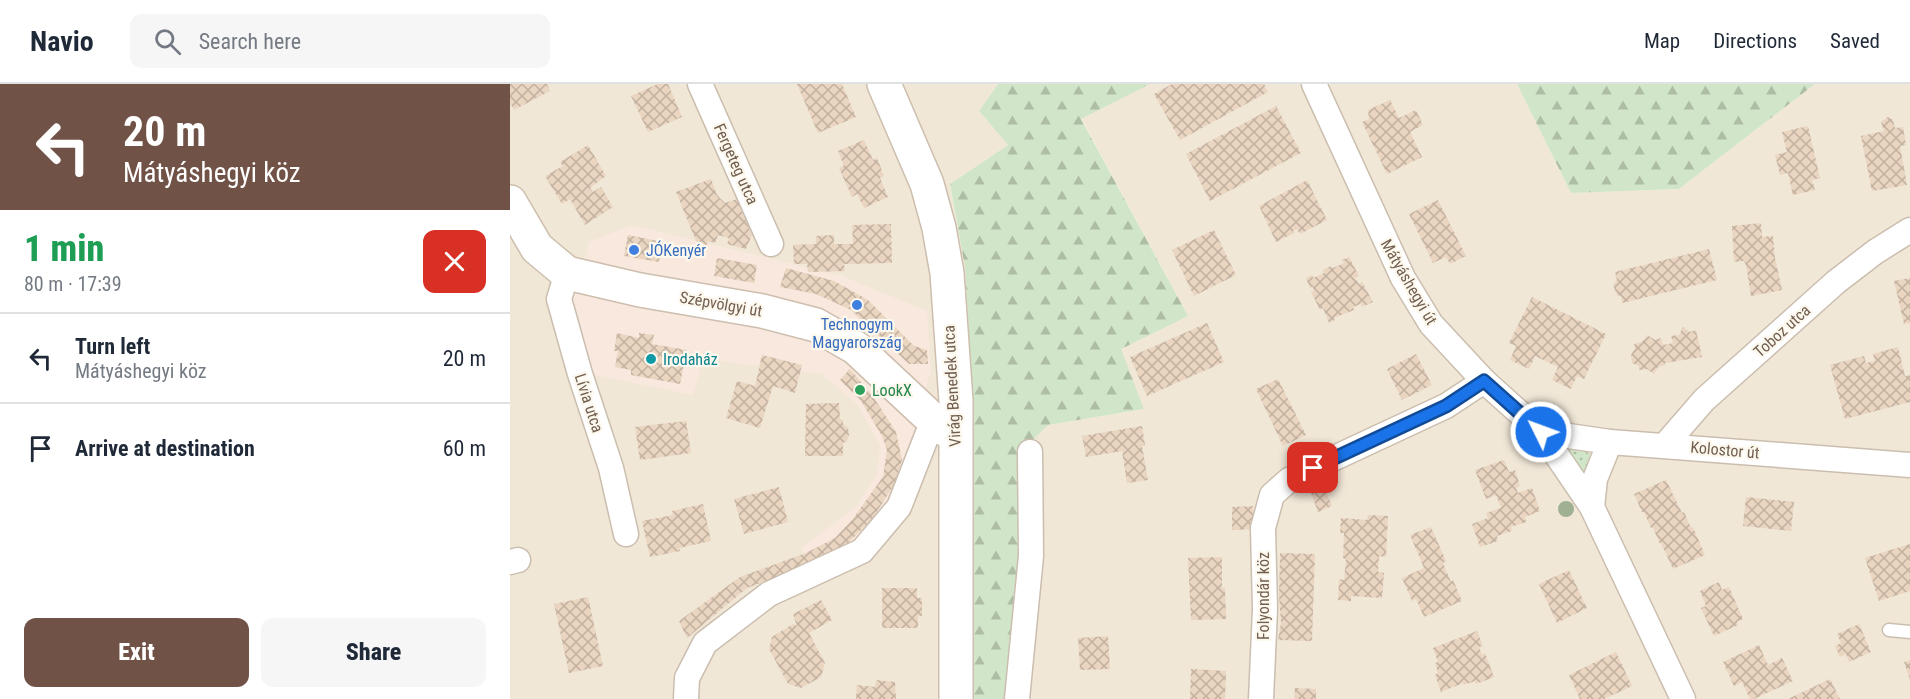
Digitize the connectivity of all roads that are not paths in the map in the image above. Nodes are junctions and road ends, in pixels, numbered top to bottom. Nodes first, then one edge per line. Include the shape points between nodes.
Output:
1 (700, 84) edge
2 (884, 84) edge
3 (1314, 84) edge
4 (510, 202) edge
5 (1910, 230) edge
6 (771, 244) dead end
7 (567, 273) junction
8 (1484, 381) junction
9 (944, 426) junction
10 (1541, 432) junction
11 (1610, 442) junction
12 (1665, 445) junction
13 (1030, 452) dead end
14 (1910, 465) edge
15 (1592, 507) junction
16 (626, 534) dead end
17 (1889, 630) dead end
18 (1910, 632) edge
19 (686, 699) edge
20 (956, 699) edge
21 (1017, 699) edge
22 (1261, 699) edge
23 (1683, 699) edge

1 - 6 street, Fergeteg utca
2 - 9 street, Virág Benedek utca via 927,184 947,273 956,401
3 - 8 street, Mátyáshegyi út via 1403,278 1431,324
4 - 7 street, Szépvölgyi út via 537,248
5 - 12 street, Toboz utca via 1836,282 1704,400
7 - 9 street, Szépvölgyi út via 816,325 855,348
7 - 16 street, Lívia utca via 560,299 611,468
8 - 10 street, Mátyáshegyi út
8 - 22 street, Folyondár köz via 1446,406 1289,480 1272,495 1263,528
9 - 19 street via 899,507 862,551 769,594 705,643 687,678
9 - 20 street, Virág Benedek utca
10 - 11 street, Kolostor út
10 - 15 street, Mátyáshegyi út
11 - 12 street, Kolostor út
11 - 15 street via 1594,479
12 - 14 street, Kolostor út
13 - 21 street via 1031,556
15 - 23 street, Mátyáshegyi út
17 - 18 lane

